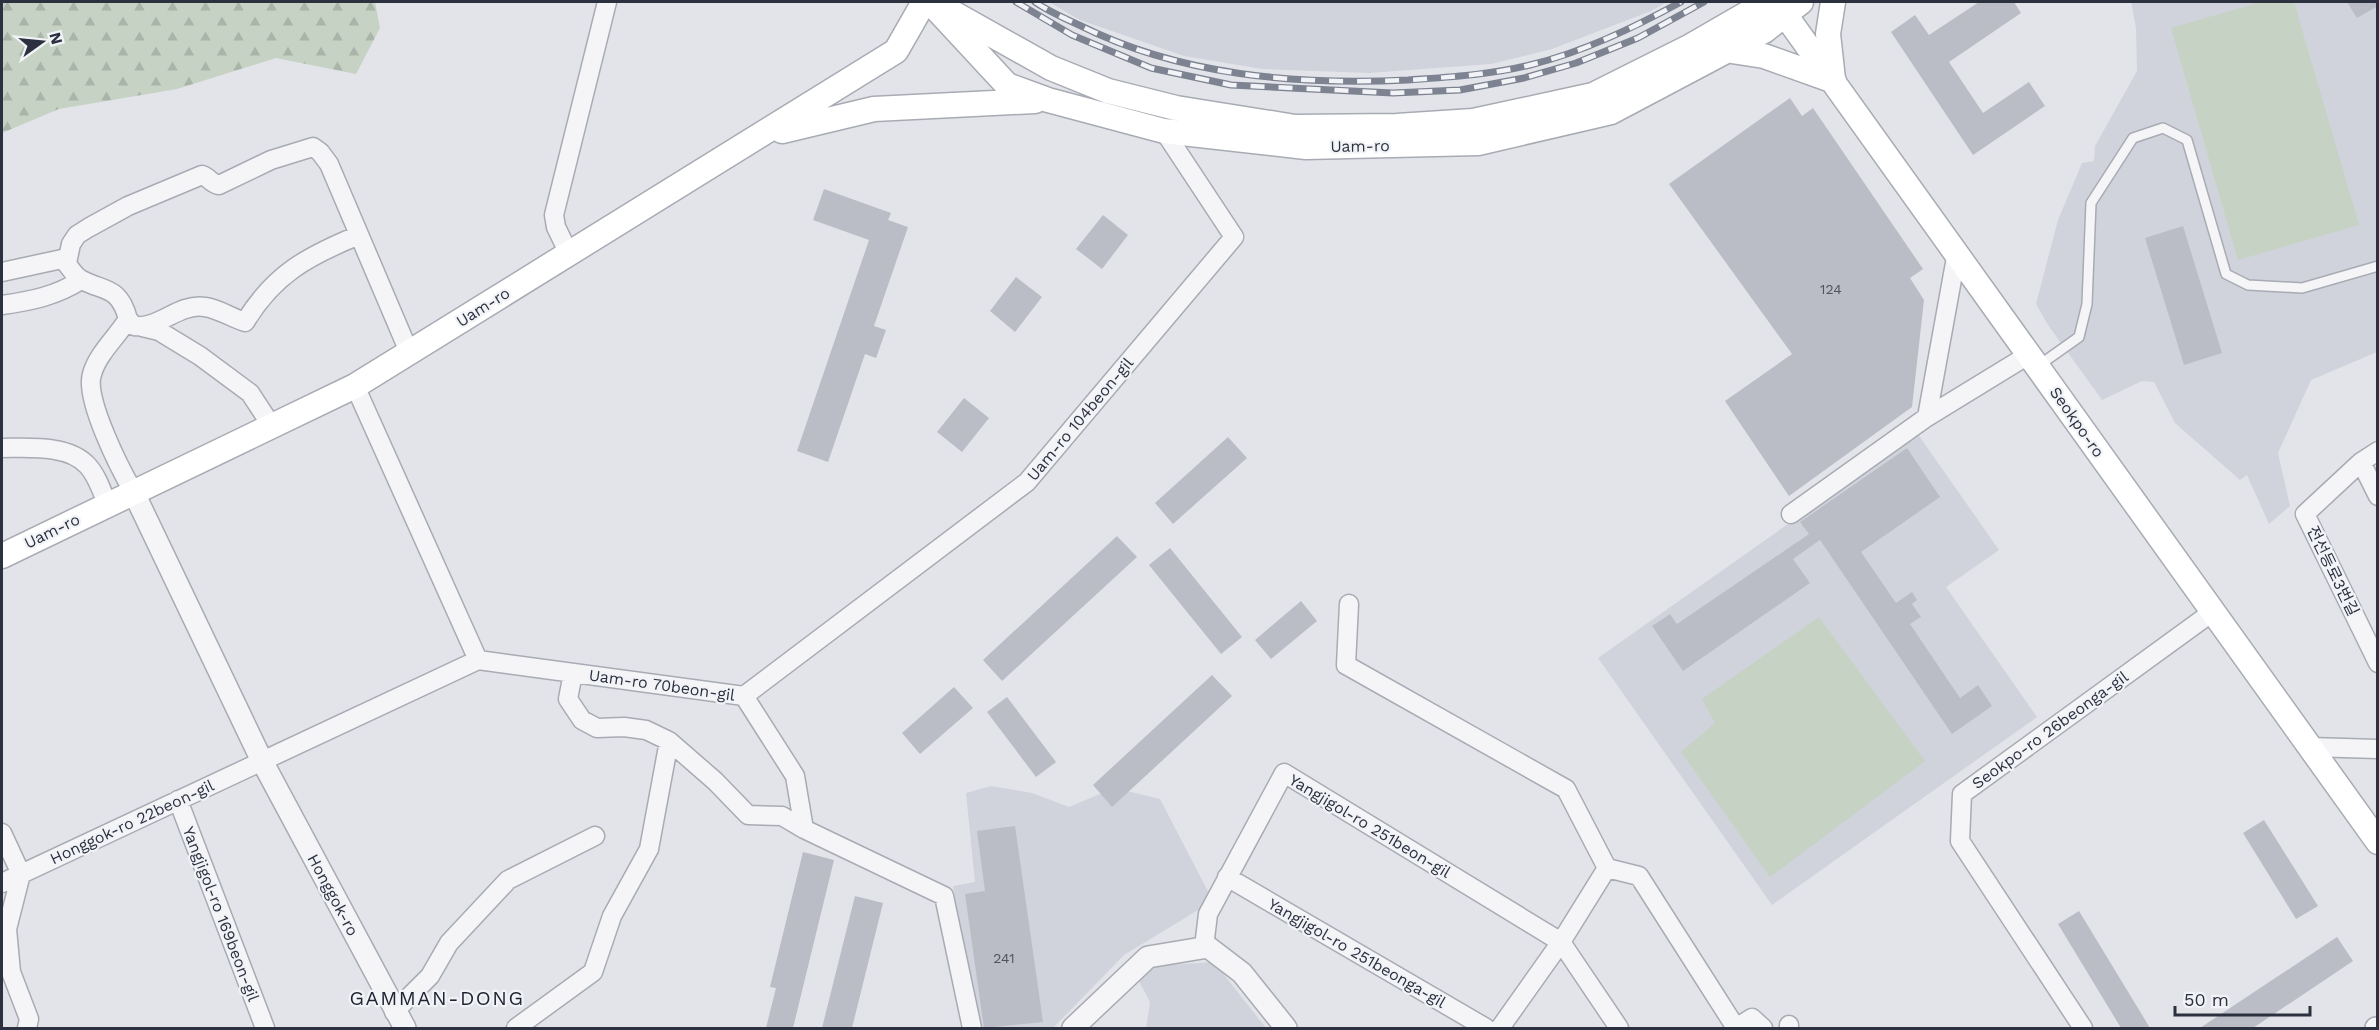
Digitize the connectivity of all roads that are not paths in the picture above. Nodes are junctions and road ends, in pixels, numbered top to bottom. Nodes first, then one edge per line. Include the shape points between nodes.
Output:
1 (607, 2) edge
2 (924, 2) edge
3 (931, 2) edge
4 (1833, 2) edge
5 (1783, 5) edge
6 (1725, 50) junction
7 (1834, 81) junction
8 (1048, 100) junction
9 (1164, 131) junction
10 (762, 136) junction
11 (358, 235) junction
12 (1957, 252) junction
13 (569, 254) junction
14 (67, 263) junction
15 (2378, 266) edge
16 (2, 272) edge
17 (81, 280) junction
18 (2, 305) edge
19 (135, 323) junction
20 (409, 352) junction
21 (2034, 360) junction
22 (355, 386) junction
23 (1927, 417) junction
24 (271, 425) junction
25 (2, 448) edge
26 (2378, 451) edge
27 (2361, 462) junction
28 (133, 491) junction
29 (2378, 496) edge
30 (107, 504) junction
31 (1791, 514) dead end
32 (2, 556) edge
33 (1349, 604) dead end
34 (2211, 613) junction
35 (478, 660) junction
36 (2378, 663) edge
37 (573, 673) junction
38 (744, 696) junction
39 (669, 741) junction
40 (2309, 747) junction
41 (2378, 749) edge
42 (262, 761) junction
43 (178, 800) junction
44 (804, 829) junction
45 (2, 832) edge
46 (596, 836) dead end
47 (2378, 842) edge
48 (1607, 868) junction
49 (21, 874) junction
50 (1227, 877) junction
51 (2, 884) edge
52 (1561, 942) junction
53 (1204, 947) junction
54 (400, 1020) edge
55 (1736, 1028) edge
56 (27, 1029) edge
57 (265, 1029) edge
58 (516, 1029) edge
59 (972, 1029) edge
60 (1073, 1029) edge
61 (1286, 1029) edge
62 (1486, 1029) edge
63 (1500, 1029) edge
64 (1619, 1029) edge
65 (1763, 1029) edge
66 (2083, 1029) edge

1 - 13 street via 554,215
2 - 10 main road, Uam-ro via 896,51
3 - 5 main road, Uam-ro via 1051,68 1108,91 1176,108 1295,127 1473,121 1593,95
3 - 8 main road, Uam-ro via 1006,85
4 - 7 main road via 1828,34
5 - 6 main road, Uam-ro via 1764,31
5 - 7 main road, Seokpo-ro
6 - 7 main road via 1764,56
6 - 9 main road, Uam-ro via 1611,112 1478,143 1306,147
7 - 12 main road, Seokpo-ro
8 - 9 main road, Uam-ro
8 - 10 main road via 874,109
9 - 38 street, Uam-ro 104beon-gil via 1234,237 1027,482
10 - 13 main road, Uam-ro
11 - 14 street via 329,164 313,147 271,160 219,185 202,175 128,206 77,235
11 - 19 street via 300,263 258,300 245,322 217,309 192,307
11 - 20 street
12 - 21 main road, Seokpo-ro
12 - 23 street
13 - 20 main road, Uam-ro
14 - 16 street via 62,259
14 - 17 street
15 - 21 lane via 2302,288 2248,285 2226,274 2187,140 2163,128 2133,138 2091,203 2087,304 2079,338
17 - 18 street via 50,295
17 - 19 street via 110,290
19 - 24 street via 159,331 250,393
19 - 28 street via 96,364 91,376 93,401 118,466
20 - 22 main road, Uam-ro
21 - 23 street
21 - 34 main road, Seokpo-ro
22 - 24 main road, Uam-ro
22 - 35 street
23 - 31 street
24 - 28 main road, Uam-ro
25 - 30 street via 52,449 81,459
26 - 27 street, 전선등로3번길
27 - 29 street
27 - 36 street, 전선등로3번길 via 2306,514
28 - 30 main road, Uam-ro
28 - 42 street, Honggok-ro
30 - 32 main road, Uam-ro
33 - 48 street via 1346,664 1566,789
34 - 40 main road, Seokpo-ro
34 - 66 street, Seokpo-ro 26beonga-gil via 1962,794 1960,841
35 - 37 street, Uam-ro 70beon-gil
35 - 42 street
37 - 38 street, Uam-ro 70beon-gil
37 - 39 street, Uam-ro 70beon-gil via 568,699 582,720 597,728 646,730
38 - 44 street, Uam-ro 70beon-gil via 795,776
39 - 44 street, Uam-ro 70beon-gil via 748,815 782,816
39 - 58 street via 649,849 612,916 593,972
40 - 41 street
40 - 47 main road, Seokpo-ro
42 - 43 street, Honggok-ro 22beon-gil
42 - 54 street, Honggok-ro
43 - 49 street, Honggok-ro 22beon-gil
43 - 57 street, Yangjigol-ro 169beon-gil
44 - 59 street via 944,896
45 - 49 street
46 - 54 street via 508,880 448,943
48 - 52 street
48 - 55 street via 1639,876
49 - 51 street, Honggok-ro 22beon-gil
49 - 56 street via 7,929 11,972 29,1019
50 - 52 street, Yangjigol-ro 251beon-gil via 1284,773
50 - 53 street, Yangjigol-ro 251beon-gil via 1208,914
50 - 62 street, Yangjigol-ro 251beonga-gil
52 - 63 street
52 - 64 street, Yangjigol-ro 251beon-gil
53 - 60 street via 1148,957
53 - 61 street via 1242,973
55 - 65 street via 1752,1018

